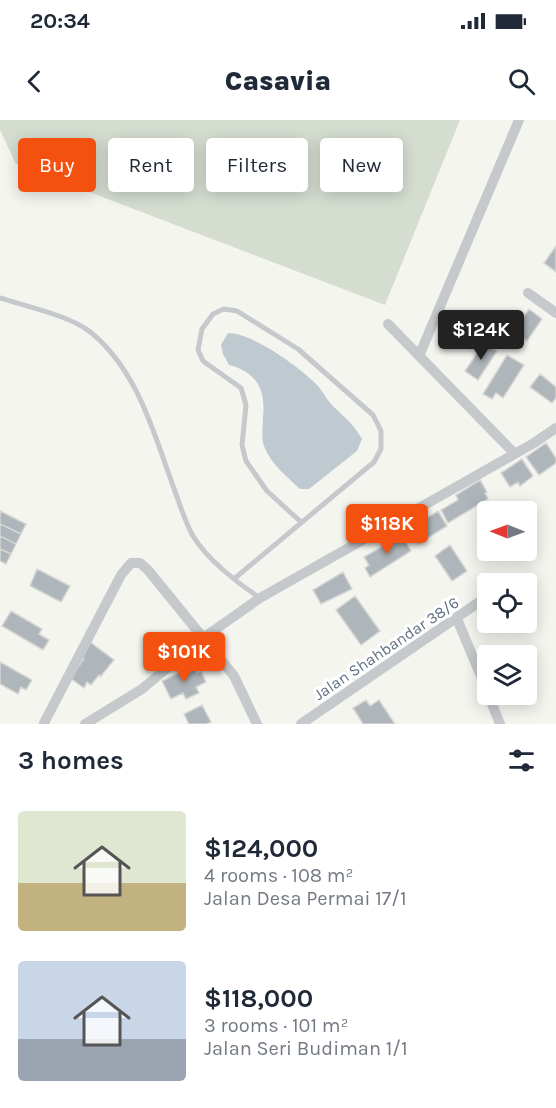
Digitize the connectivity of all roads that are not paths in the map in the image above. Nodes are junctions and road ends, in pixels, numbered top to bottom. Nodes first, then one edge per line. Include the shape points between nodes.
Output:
1 (519, 120) edge
2 (528, 293) dead end
3 (0, 298) edge
4 (556, 313) edge
5 (388, 324) dead end
6 (419, 356) junction
7 (556, 428) edge
8 (514, 453) junction
9 (301, 522) junction
10 (235, 578) junction
11 (260, 598) junction
12 (477, 604) edge
13 (457, 618) junction
14 (203, 638) junction
15 (477, 667) edge
16 (492, 705) edge
17 (44, 723) edge
18 (85, 724) edge
19 (257, 724) edge
20 (301, 724) edge
21 (500, 724) edge

1 - 6 street
2 - 4 street
3 - 10 lane via 66,320 87,330 108,348 127,373 142,403 193,536 208,556
5 - 6 street
6 - 8 street
7 - 8 street
8 - 11 street
9 - 9 lane via 374,462 381,449 381,431 372,415 298,349 237,311 224,309 213,314 202,329 198,350 203,361 241,388 246,405 242,445 246,461 267,491
9 - 10 lane
10 - 11 lane
11 - 14 street
12 - 13 street, Jalan Shahbandar 38/6
13 - 15 street
13 - 20 street, Jalan Shahbandar 38/6
14 - 17 street via 148,570 140,563 131,563 121,575
14 - 18 street via 142,689
14 - 19 street via 234,676
16 - 21 street

